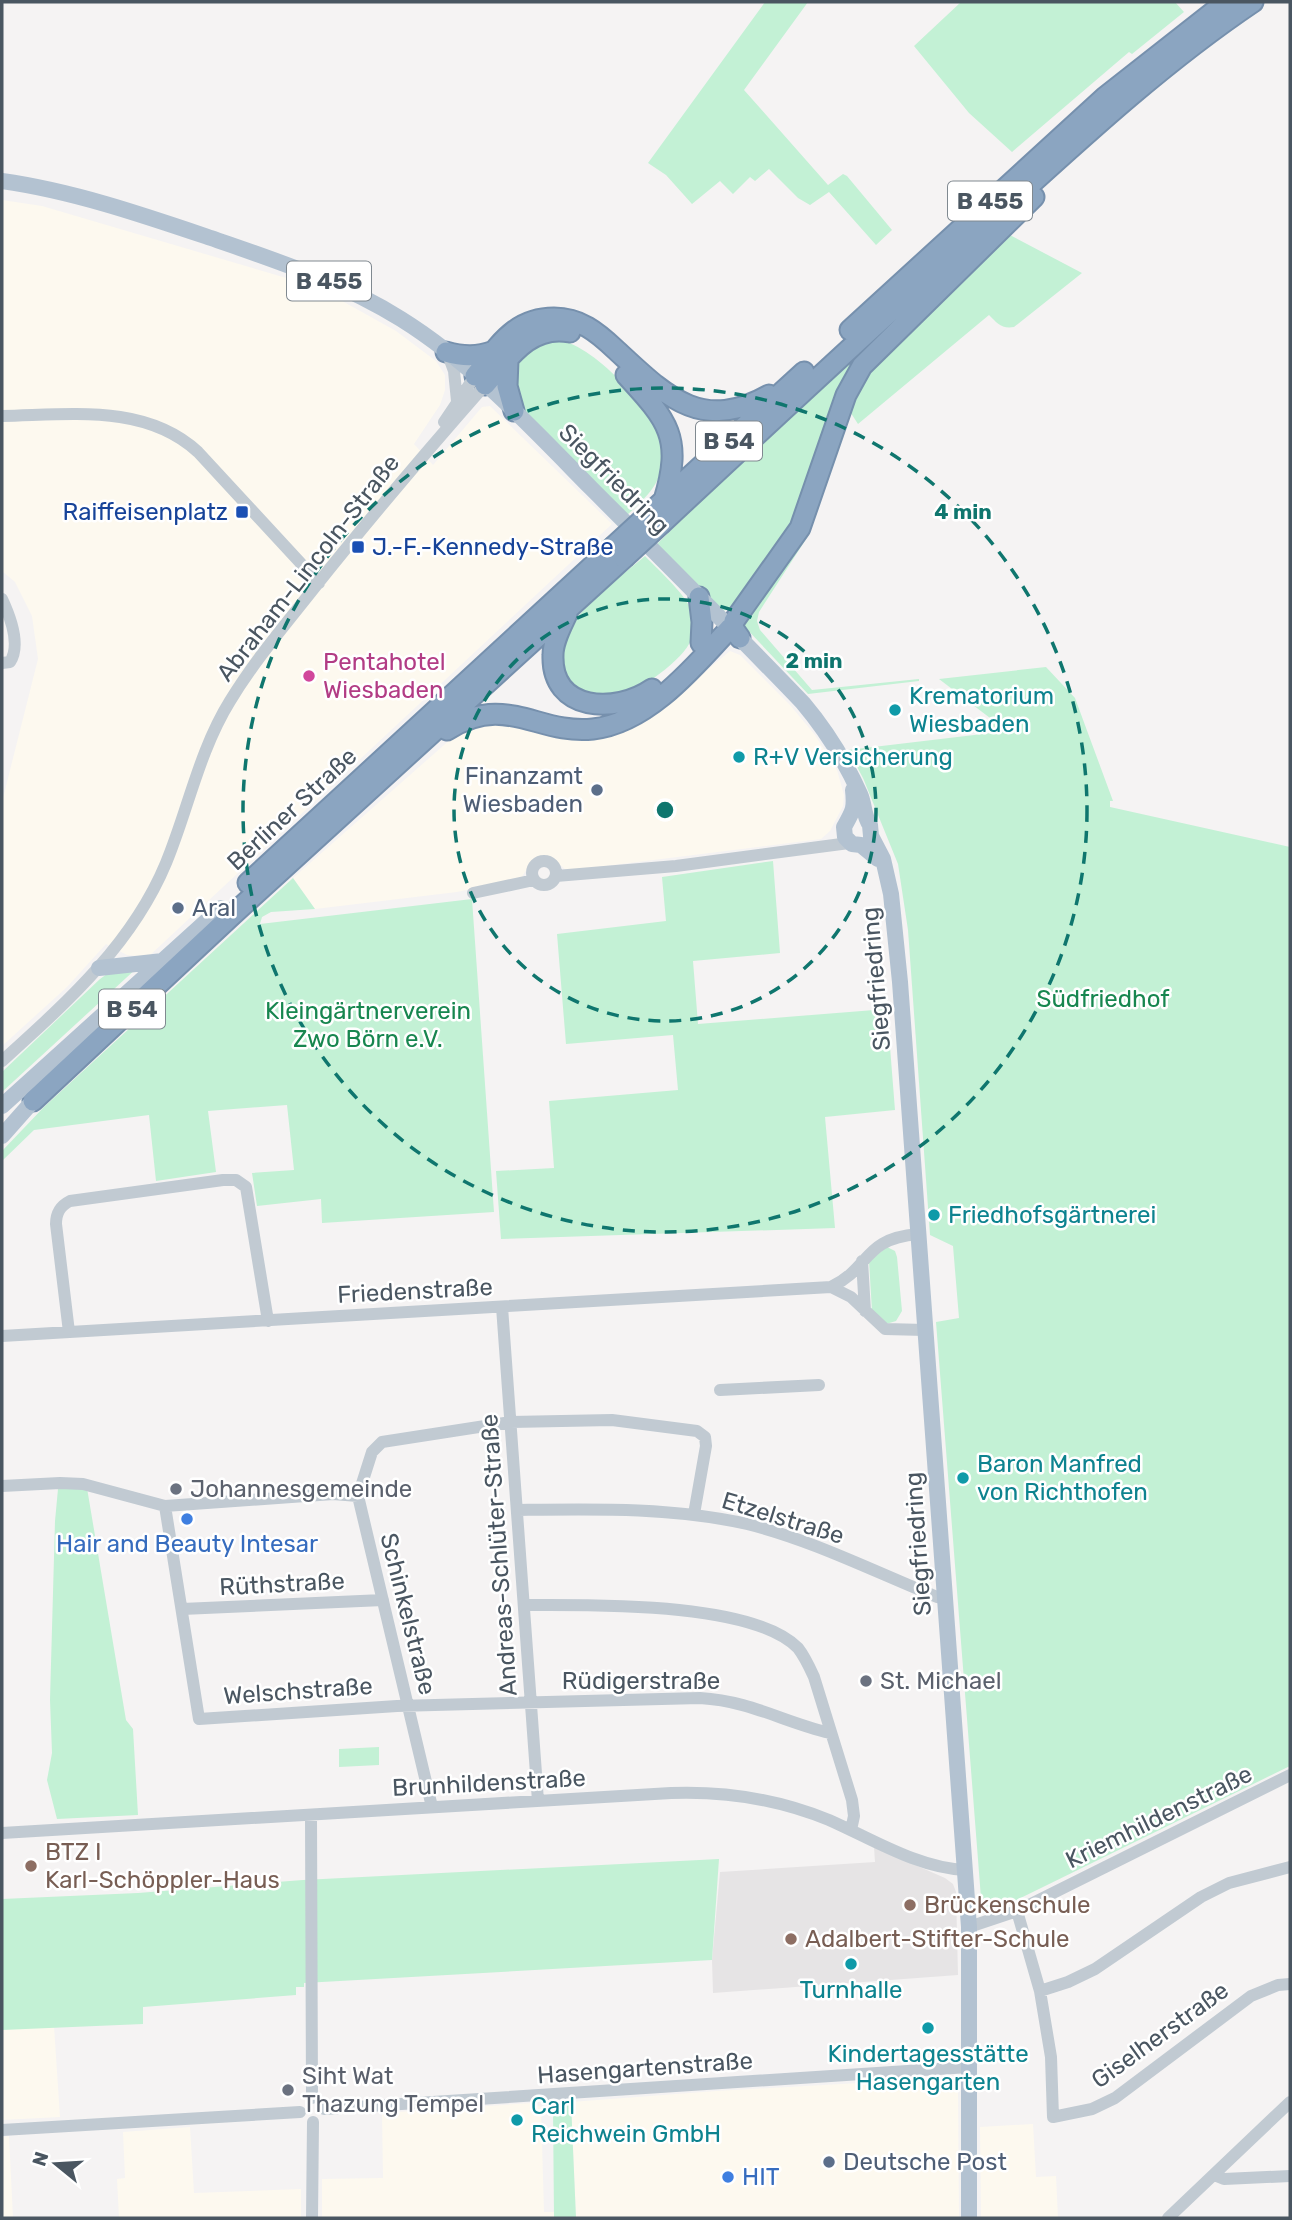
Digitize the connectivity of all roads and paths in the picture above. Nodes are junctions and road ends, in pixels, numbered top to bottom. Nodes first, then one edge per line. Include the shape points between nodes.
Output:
1 (1226, 2) edge
2 (1253, 2) edge
3 (1076, 143) junction
4 (2, 181) edge
5 (446, 352) junction
6 (501, 356) junction
7 (480, 380) junction
8 (794, 381) junction
9 (457, 401) junction
10 (514, 411) junction
11 (2, 416) edge
12 (427, 449) junction
13 (659, 512) junction
14 (618, 552) junction
15 (319, 583) junction
16 (699, 597) junction
17 (2, 599) edge
18 (573, 604) junction
19 (741, 639) junction
20 (701, 643) junction
21 (2, 663) edge
22 (411, 754) junction
23 (857, 832) junction
24 (556, 876) junction
25 (534, 880) junction
26 (473, 893) dead end
27 (221, 908) joint
28 (163, 961) junction
29 (99, 968) junction
30 (2, 1061) edge
31 (33, 1101) junction
32 (2, 1106) edge
33 (2, 1129) edge
34 (2, 1136) edge
35 (918, 1234) junction
36 (862, 1261) junction
37 (831, 1287) junction
38 (502, 1307) junction
39 (865, 1311) junction
40 (268, 1321) junction
41 (925, 1330) junction
42 (69, 1332) junction
43 (2, 1336) edge
44 (819, 1385) dead end
45 (720, 1390) dead end
46 (511, 1422) junction
47 (2, 1486) edge
48 (358, 1496) junction
49 (166, 1506) junction
50 (517, 1510) junction
51 (694, 1514) junction
52 (945, 1598) junction
53 (383, 1600) junction
54 (524, 1605) junction
55 (182, 1609) junction
56 (531, 1703) junction
57 (409, 1707) junction
58 (830, 1733) junction
59 (1290, 1775) edge
60 (538, 1801) junction
61 (432, 1807) junction
62 (311, 1815) junction
63 (851, 1830) junction
64 (2, 1833) edge
65 (1290, 1867) edge
66 (965, 1870) junction
67 (1017, 1911) junction
68 (970, 1927) junction
69 (1290, 1984) edge
70 (1040, 1991) junction
71 (969, 2067) junction
72 (312, 2098) junction
73 (1290, 2102) edge
74 (324, 2109) junction
75 (300, 2112) junction
76 (313, 2122) junction
77 (2, 2130) edge
78 (1214, 2175) junction
79 (1290, 2176) edge
80 (312, 2218) edge
81 (969, 2218) edge
82 (1168, 2218) edge

1 - 8 highway, B 455 via 1105,97
2 - 3 highway, B 455 via 1177,58
3 - 13 highway, B 455
3 - 19 highway via 1032,199 862,366 846,396 800,528 734,621
4 - 5 main road, B 455 via 106,204 301,269 382,308
5 - 6 highway
5 - 7 main road, B 455
5 - 9 street
6 - 7 highway
6 - 8 highway, B 455 via 521,326 560,318 589,327 654,386 700,410 744,407
6 - 10 highway
6 - 13 highway via 547,331 575,333 602,351 643,393 669,431 674,458
7 - 9 street, Abraham-Lincoln-Straße
7 - 10 main road, Siegfriedring / B 455
7 - 12 street, Abraham-Lincoln-Straße
8 - 13 highway, B 54
9 - 12 street, Abraham-Lincoln-Straße
10 - 16 main road, Siegfriedring / B 455
11 - 15 street via 122,416 183,439
12 - 15 street, Abraham-Lincoln-Straße
13 - 14 highway, B 455, bridge
14 - 18 highway, B 455
14 - 27 highway, Berliner Straße / B 54
15 - 29 street, Abraham-Lincoln-Straße via 255,661 228,704 206,748 154,889
16 - 19 main road, Siegfriedring / B 455
16 - 20 highway
17 - 21 street via 15,649 12,660
18 - 20 highway, B 455 via 552,653 557,677 585,703 617,704 647,693
18 - 22 highway, B 54
19 - 20 highway via 717,628
19 - 22 highway via 611,725 570,729 514,715 489,714 456,724
19 - 23 main road, Siegfriedring via 806,706 831,742 861,797
22 - 31 highway, Berliner Straße / B 54
23 - 24 street via 818,847
23 - 35 main road, Siegfriedring via 880,851 896,930
24 - 25 street via 548,884
24 - 25 street via 553,865 542,862 534,869
25 - 26 street
27 - 28 main road, Berliner Straße / B 54
28 - 29 main road
28 - 32 main road, Berliner Straße / B 54
29 - 30 street, Abraham-Lincoln-Straße
31 - 33 main road, Berliner Straße / B 54
31 - 34 main road
35 - 36 street via 885,1241
35 - 41 main road, Siegfriedring
36 - 37 street
36 - 39 street
37 - 38 street, Friedenstraße
37 - 39 street
38 - 40 street, Friedenstraße
38 - 46 street, Andreas-Schlüter-Straße
39 - 41 street via 886,1329
40 - 42 street, Friedenstraße
40 - 42 street via 246,1187 236,1180 223,1180 64,1203 56,1224
41 - 52 main road, Siegfriedring
42 - 43 street, Friedenstraße
44 - 45 street
46 - 48 street via 378,1443
46 - 50 street, Andreas-Schlüter-Straße
46 - 51 street via 612,1420 702,1434 706,1446
47 - 49 street via 83,1484
48 - 49 street
48 - 53 street, Schinkelstraße
49 - 55 street, Welschstraße
50 - 51 street, Etzelstraße
50 - 54 street, Andreas-Schlüter-Straße
51 - 52 street, Etzelstraße via 749,1525
52 - 66 main road, Siegfriedring
53 - 55 street, Rüthstraße
53 - 57 street, Schinkelstraße
54 - 56 street, Andreas-Schlüter-Straße
54 - 58 street via 685,1610 767,1629 797,1648 808,1662
55 - 57 street, Welschstraße via 199,1719
56 - 57 street, Welschstraße
56 - 58 street, Rüdigerstraße via 727,1700
56 - 60 street, Andreas-Schlüter-Straße
57 - 61 street, Schinkelstraße
58 - 63 street via 852,1800
59 - 67 street, Kriemhildenstraße
60 - 61 street, Brunhildenstraße
60 - 63 street, Brunhildenstraße via 722,1793 788,1806
61 - 62 street, Brunhildenstraße
62 - 64 street, Brunhildenstraße
62 - 72 street
63 - 66 street, Brunhildenstraße via 925,1862
65 - 70 street via 1228,1883 1095,1969
66 - 68 main road, Siegfriedring
67 - 68 street, Kriemhildenstraße
67 - 70 street
68 - 71 main road, Siegfriedring
69 - 70 street, Giselherstraße via 1251,1996 1115,2098 1092,2109 1052,2117 1051,2057
71 - 74 street, Hasengartenstraße
71 - 81 main road, Siegfriedring
72 - 74 street
72 - 75 street via 303,2102
73 - 78 street
74 - 76 street via 322,2117
75 - 76 street via 303,2119
75 - 77 street
76 - 80 street
78 - 79 street via 1224,2179
78 - 82 street

